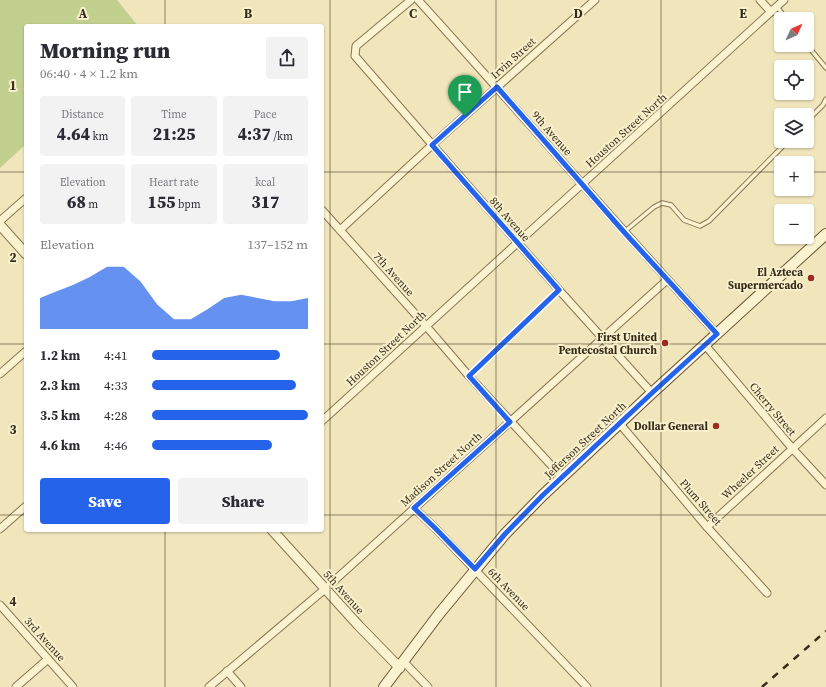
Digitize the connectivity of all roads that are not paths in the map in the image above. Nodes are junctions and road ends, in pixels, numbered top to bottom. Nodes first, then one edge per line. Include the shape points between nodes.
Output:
1 (411, 0) edge
2 (418, 0) edge
3 (595, 0) edge
4 (760, 0) edge
5 (784, 0) edge
6 (777, 7) junction
7 (771, 12) junction
8 (781, 12) edge
9 (813, 52) edge
10 (826, 68) edge
11 (497, 87) junction
12 (826, 99) edge
13 (814, 115) edge
14 (432, 145) junction
15 (781, 148) edge
16 (582, 185) junction
17 (24, 200) edge
18 (324, 212) edge
19 (0, 221) edge
20 (0, 225) edge
21 (340, 230) junction
22 (624, 232) junction
23 (824, 239) edge
24 (517, 243) junction
25 (24, 252) edge
26 (667, 280) junction
27 (559, 290) junction
28 (426, 326) junction
29 (717, 334) junction
30 (602, 338) junction
31 (705, 345) junction
32 (24, 353) edge
33 (0, 374) edge
34 (469, 376) junction
35 (652, 393) junction
36 (826, 418) edge
37 (324, 420) edge
38 (510, 422) junction
39 (620, 424) junction
40 (792, 448) junction
41 (562, 477) junction
42 (826, 485) edge
43 (24, 508) edge
44 (414, 508) junction
45 (707, 527) junction
46 (0, 529) edge
47 (274, 532) edge
48 (475, 569) junction
49 (325, 589) junction
50 (767, 593) dead end
51 (0, 605) edge
52 (48, 659) junction
53 (402, 665) junction
54 (227, 671) junction
55 (16, 687) edge
56 (73, 687) edge
57 (209, 687) edge
58 (241, 687) edge
59 (384, 687) edge
60 (428, 687) edge
61 (587, 687) edge

1 - 14 street, 8th Avenue via 356,46 355,56
2 - 11 street, 9th Avenue
3 - 11 street, Irvin Street
4 - 7 street
5 - 6 street, Houston Street North
6 - 7 street, Houston Street North
6 - 8 lane
7 - 16 street, Houston Street North
9 - 10 lane
11 - 14 street, Irvin Street
11 - 16 street, 9th Avenue
12 - 13 lane
14 - 21 street, Irvin Street
14 - 24 street, 8th Avenue
15 - 22 lane via 709,221 700,226 684,220 671,206 662,203 654,206
16 - 22 street, 9th Avenue
16 - 24 street, Houston Street North
17 - 19 street
18 - 21 street, 7th Avenue
20 - 25 street
21 - 28 street, 7th Avenue
22 - 26 street, 9th Avenue
23 - 29 main road, Jefferson Street North
24 - 27 street, 8th Avenue
24 - 28 street, Houston Street North
26 - 29 street, 9th Avenue
26 - 30 street, Madison Street North
27 - 30 street, 8th Avenue
27 - 34 lane
28 - 34 street, 7th Avenue
28 - 37 street, Houston Street North
29 - 31 main road, Jefferson Street North
30 - 35 street, 8th Avenue
30 - 38 street, Madison Street North
31 - 35 main road, Jefferson Street North
31 - 40 street, Cherry Street
32 - 33 street
34 - 38 street, 7th Avenue
35 - 39 main road, Jefferson Street North
36 - 40 street, Wheeler Street
38 - 41 street, 7th Avenue
38 - 44 street, Madison Street North
39 - 41 main road, Jefferson Street North
39 - 45 street, Plum Street
40 - 42 street, Cherry Street
40 - 45 street, Wheeler Street
41 - 48 main road, Jefferson Street North via 505,534
43 - 46 street
44 - 48 street, 6th Avenue
44 - 49 street, Madison Street North
45 - 50 street, Plum Street
47 - 49 street, 5th Avenue
48 - 53 main road, Jefferson Street North
48 - 61 street, 6th Avenue
49 - 53 street, 5th Avenue
49 - 54 street, Madison Street North
51 - 52 street, 3rd Avenue
52 - 55 street
52 - 56 street, 3rd Avenue
53 - 59 main road, Jefferson Street North
53 - 60 street, 5th Avenue
54 - 57 street, Madison Street North
54 - 58 street

